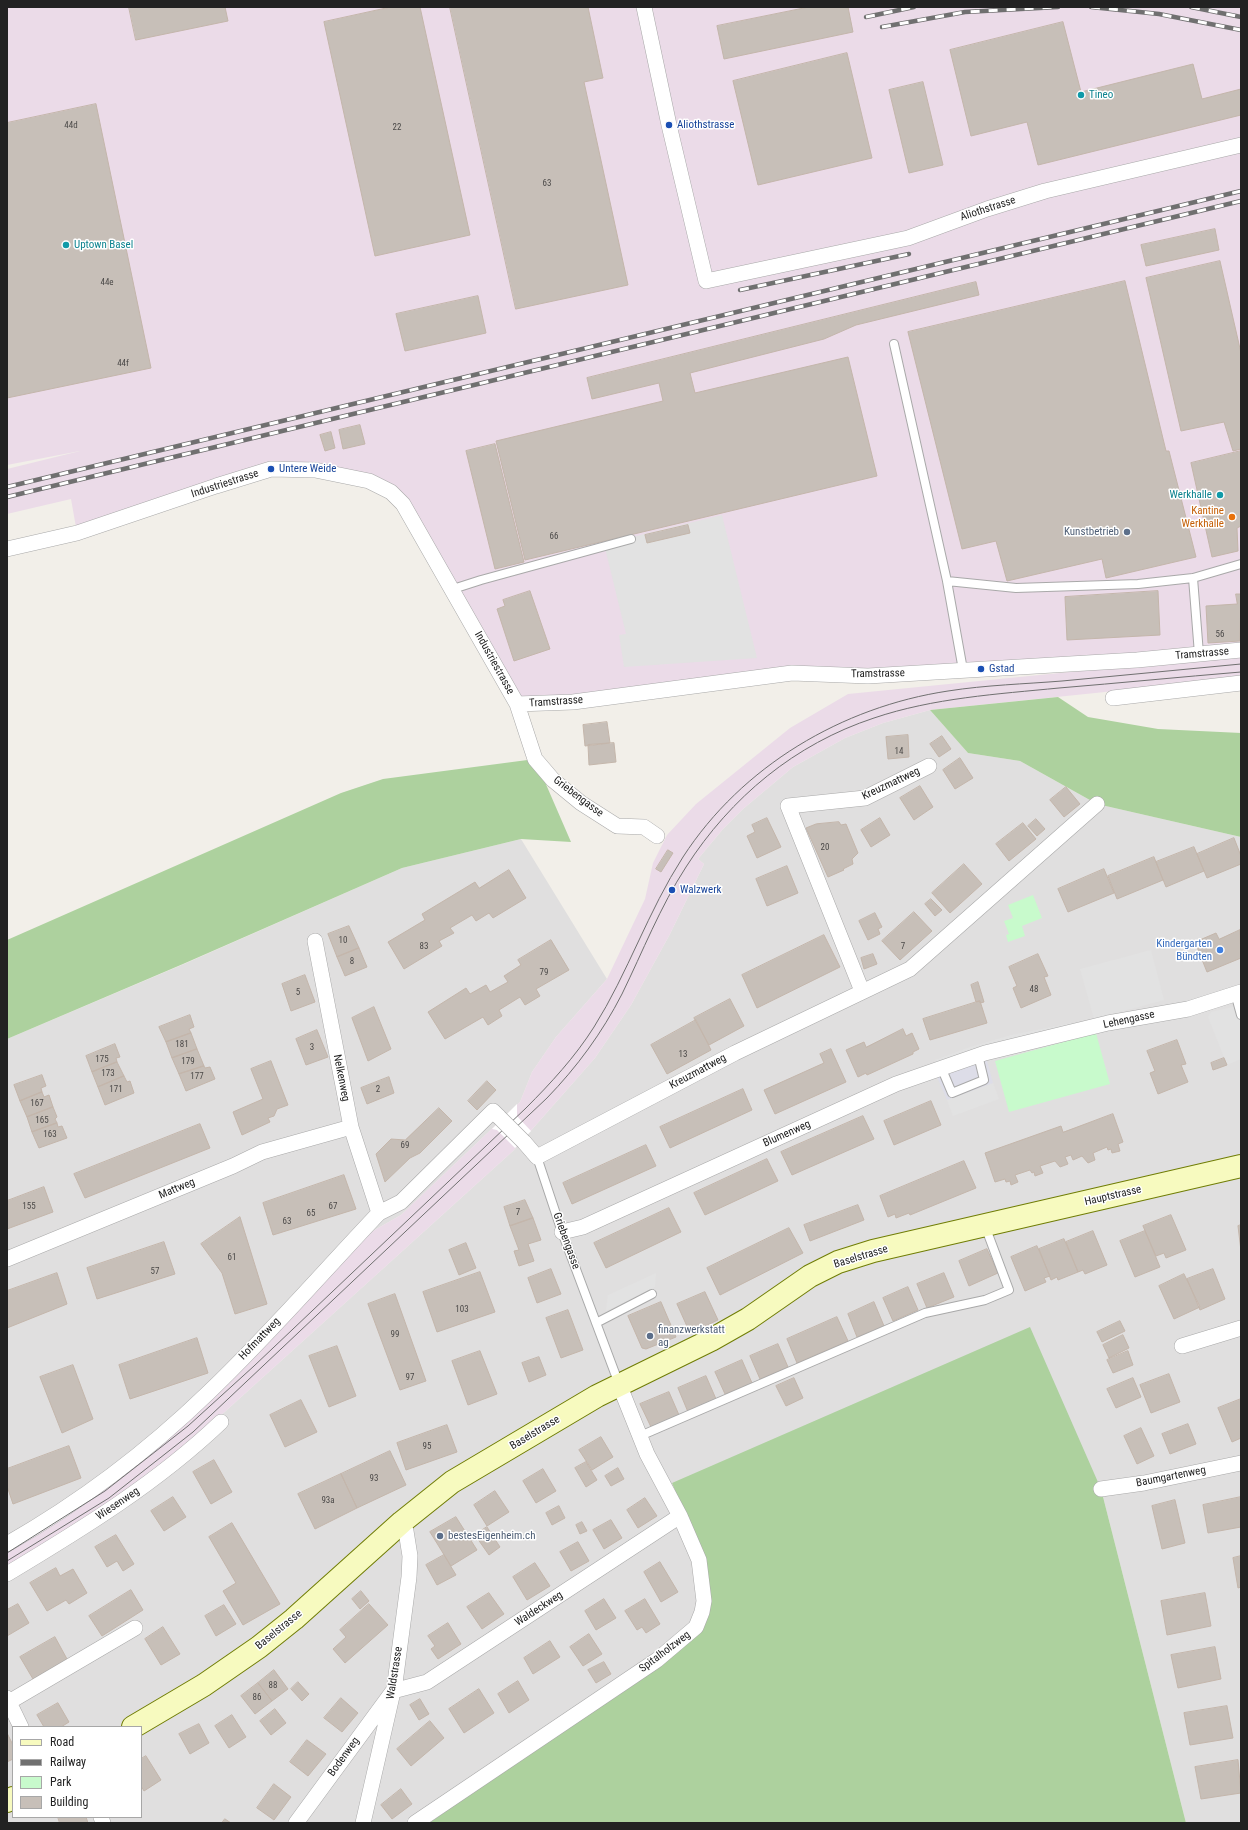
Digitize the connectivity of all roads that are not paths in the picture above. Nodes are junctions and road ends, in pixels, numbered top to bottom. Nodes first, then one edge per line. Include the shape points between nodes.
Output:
1 (644, 7) edge
2 (1241, 145) edge
3 (894, 344) dead end
4 (632, 539) dead end
5 (7, 549) edge
6 (1241, 564) edge
7 (1193, 578) junction
8 (947, 581) junction
9 (453, 589) junction
10 (1241, 650) edge
11 (1199, 654) junction
12 (963, 670) junction
13 (1241, 683) edge
14 (1113, 698) dead end
15 (517, 704) junction
16 (929, 766) dead end
17 (1097, 804) dead end
18 (657, 836) dead end
19 (315, 941) dead end
20 (862, 992) junction
21 (1238, 993) edge
22 (1241, 1014) edge
23 (1016, 1045) joint
24 (978, 1055) junction
25 (941, 1068) junction
26 (496, 1114) joint
27 (350, 1127) junction
28 (537, 1157) junction
29 (1241, 1166) edge
30 (379, 1213) junction
31 (985, 1226) junction
32 (562, 1232) junction
33 (7, 1259) edge
34 (652, 1294) dead end
35 (596, 1323) junction
36 (1241, 1328) edge
37 (1182, 1346) dead end
38 (619, 1384) junction
39 (221, 1422) dead end
40 (640, 1436) junction
41 (1241, 1462) edge
42 (1101, 1489) dead end
43 (680, 1516) junction
44 (402, 1522) junction
45 (7, 1544) edge
46 (7, 1574) edge
47 (135, 1628) dead end
48 (393, 1691) junction
49 (8, 1700) edge
50 (21, 1726) edge
51 (135, 1726) edge
52 (296, 1823) edge
53 (363, 1823) edge
54 (415, 1823) edge

1 - 2 street, Aliothstrasse via 706,281 908,238 1045,191
3 - 8 lane
4 - 9 lane
5 - 9 street, Industriestrasse via 77,533 271,469 315,470 369,481 391,492 403,504
6 - 7 lane
7 - 8 lane via 1138,584 1016,588
7 - 11 lane
8 - 12 lane
9 - 15 street, Industriestrasse
10 - 11 street, Tramstrasse
11 - 12 street, Tramstrasse
12 - 15 street, Tramstrasse via 868,676 792,673 573,702
13 - 14 street
15 - 18 street, Griebengasse via 535,759 553,780 581,803 617,826 644,827
16 - 20 street, Kreuzmattweg via 865,798 788,806
17 - 20 street, Kreuzmattweg via 910,969
19 - 27 street, Nelkenweg
20 - 28 street, Kreuzmattweg via 735,1053
21 - 22 lane
21 - 23 street, Lehengasse via 1188,1009 1108,1023
23 - 24 street, Blumenweg
24 - 25 street, Blumenweg
24 - 25 lane via 984,1080 952,1093
25 - 32 street, Blumenweg via 896,1084 582,1227
26 - 28 street, Griebengasse, bridge
26 - 30 street, Hofmattweg via 401,1202
27 - 30 street, Nelkenweg
27 - 33 street, Mattweg via 262,1152
28 - 32 lane, Griebengasse
29 - 31 main road, Hauptstrasse
30 - 45 street, Hofmattweg via 189,1410 77,1500
31 - 38 main road, Baselstrasse via 873,1251 838,1262 810,1276 748,1319 711,1340
31 - 40 lane via 1009,1290 985,1300 925,1313
32 - 35 lane, Griebengasse
34 - 35 lane
35 - 38 lane, Griebengasse
36 - 37 street
38 - 40 street, Spitalholzweg
38 - 44 main road, Baselstrasse via 452,1482
39 - 46 street, Wiesenweg via 200,1442 135,1493
40 - 43 street, Spitalholzweg
41 - 42 street, Baumgartenweg via 1144,1483
43 - 48 street, Waldeckweg via 427,1682
43 - 54 street, Spitalholzweg via 699,1560 702,1580 704,1601 696,1627 657,1660
44 - 48 street, Waldstrasse via 410,1556
44 - 51 main road, Baselstrasse via 259,1648 204,1685
47 - 49 street
48 - 52 street, Bodenweg
48 - 53 street, Waldstrasse
49 - 50 street

